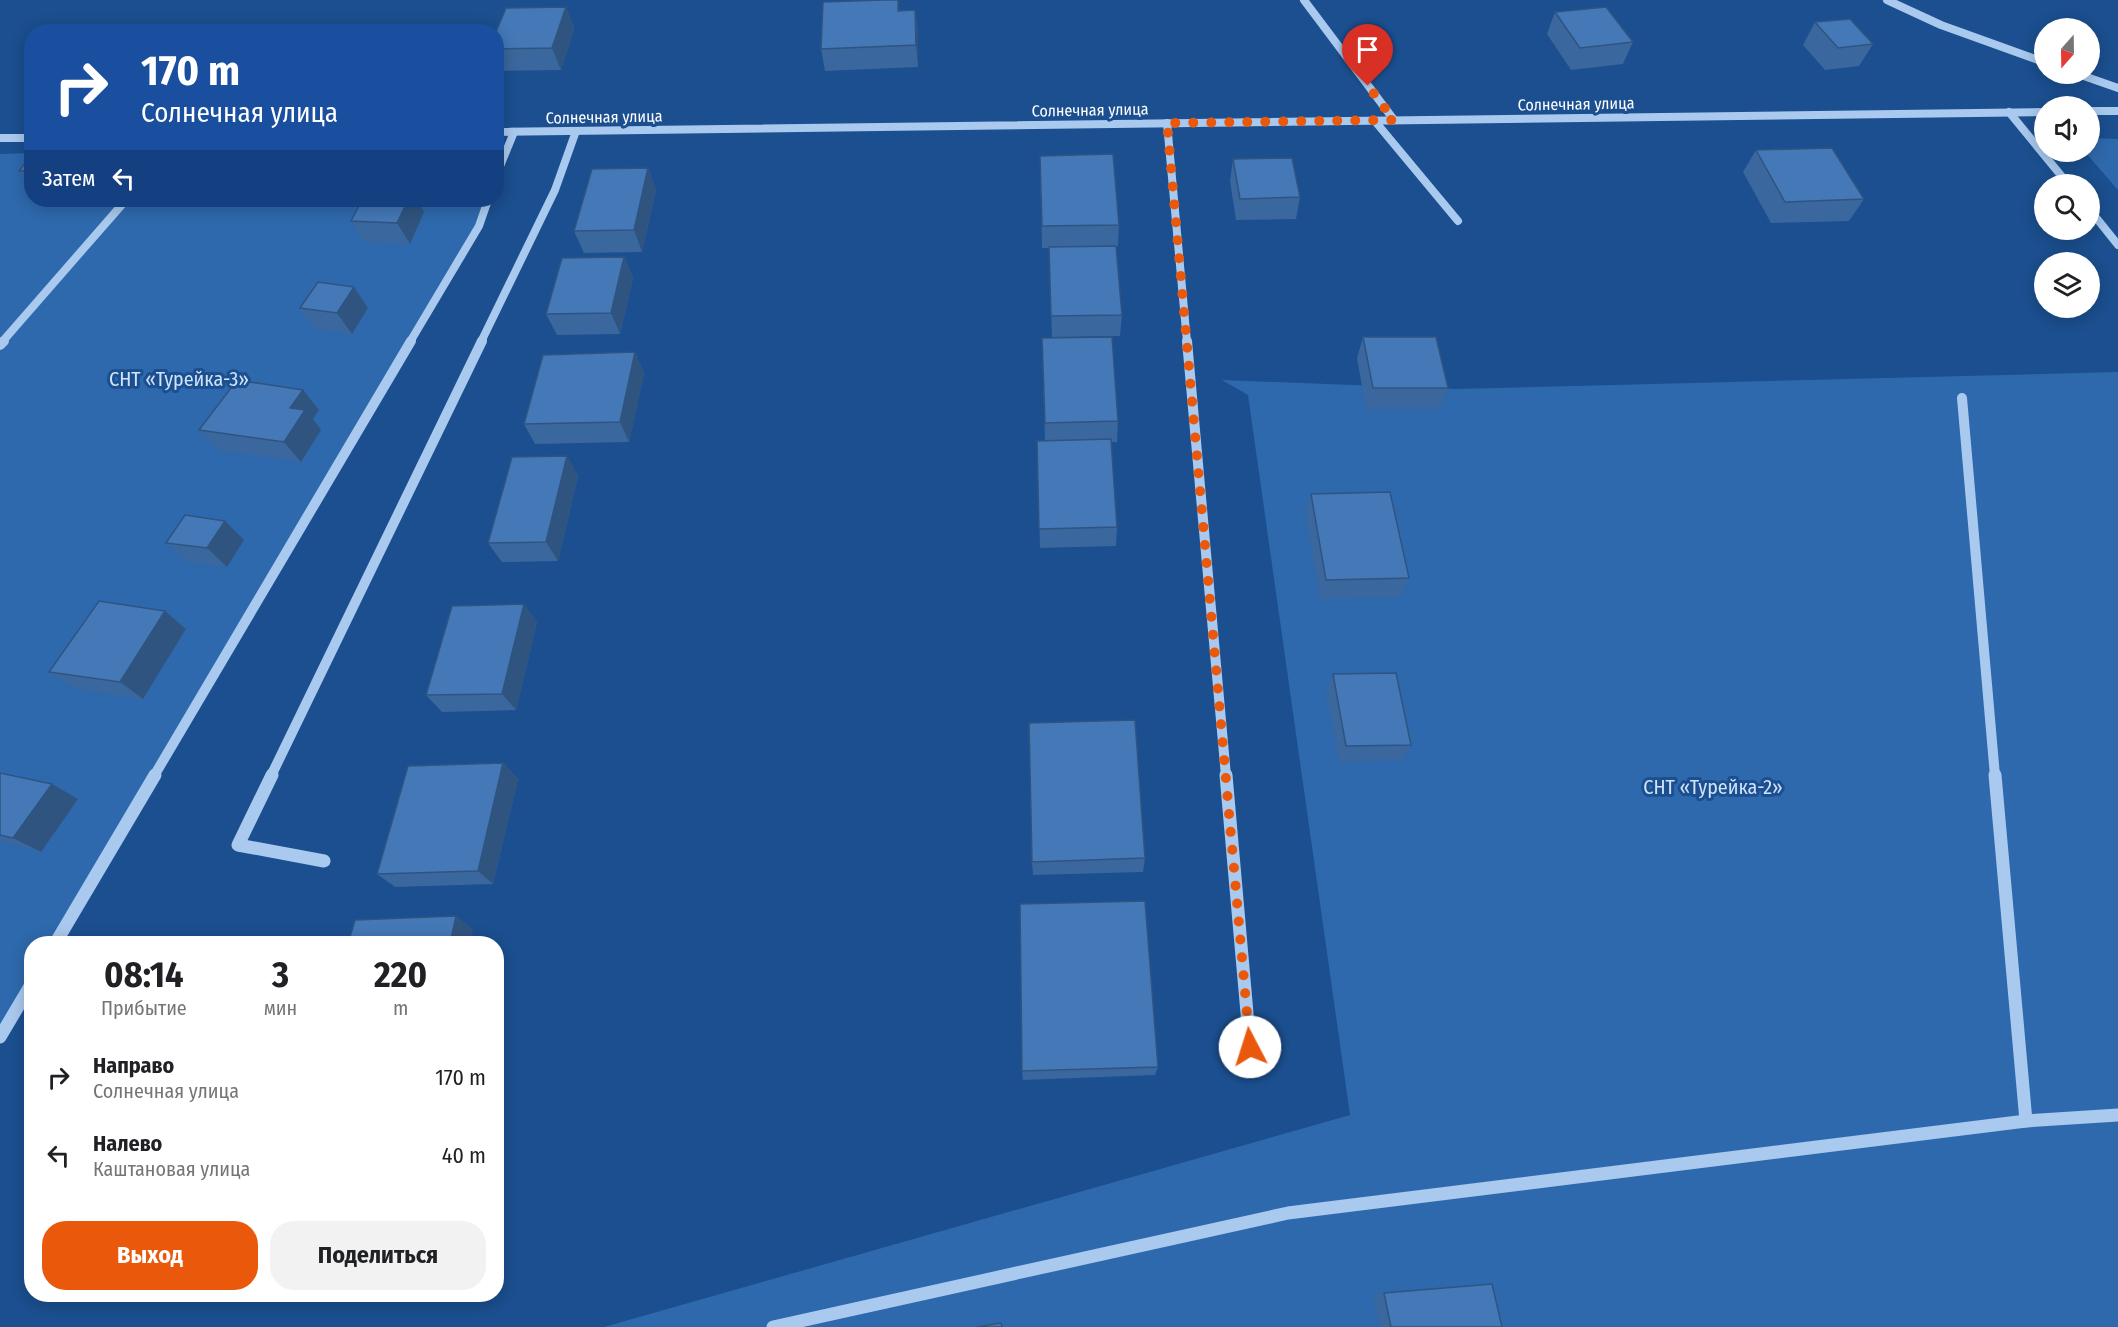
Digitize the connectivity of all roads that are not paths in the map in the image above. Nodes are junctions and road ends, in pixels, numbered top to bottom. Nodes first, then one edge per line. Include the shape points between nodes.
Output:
1 (1304, 0) edge
2 (1887, 0) edge
3 (2034, 58) edge
4 (2100, 82) edge
5 (2118, 88) edge
6 (2100, 111) edge
7 (2118, 111) edge
8 (2008, 112) junction
9 (2034, 112) edge
10 (1374, 120) junction
11 (1394, 120) junction
12 (1167, 123) junction
13 (576, 131) junction
14 (504, 132) edge
15 (514, 132) junction
16 (0, 138) edge
17 (24, 138) edge
18 (504, 156) edge
19 (2060, 174) edge
20 (120, 207) edge
21 (485, 207) edge
22 (1458, 221) dead end
23 (2100, 222) edge
24 (2118, 245) edge
25 (0, 345) edge
26 (1962, 398) dead end
27 (324, 861) dead end
28 (60, 936) edge
29 (24, 996) edge
30 (0, 1037) edge
31 (1250, 1047) dead end
32 (2118, 1115) edge
33 (2026, 1121) junction
34 (773, 1327) edge

1 - 11 street
2 - 3 street via 1941,25
4 - 5 street
6 - 7 street
8 - 9 street, Солнечная улица
8 - 11 street, Солнечная улица
8 - 19 street
10 - 11 street, Солнечная улица
10 - 12 street, Солнечная улица
10 - 22 street
12 - 13 street, Солнечная улица
12 - 31 street
13 - 15 street, Солнечная улица
13 - 27 street via 555,190 238,845
14 - 15 street, Солнечная улица
15 - 18 street
16 - 17 street
20 - 25 street
21 - 28 street via 478,226
23 - 24 street
26 - 33 street
29 - 30 street
32 - 33 street
33 - 34 street via 1288,1213

